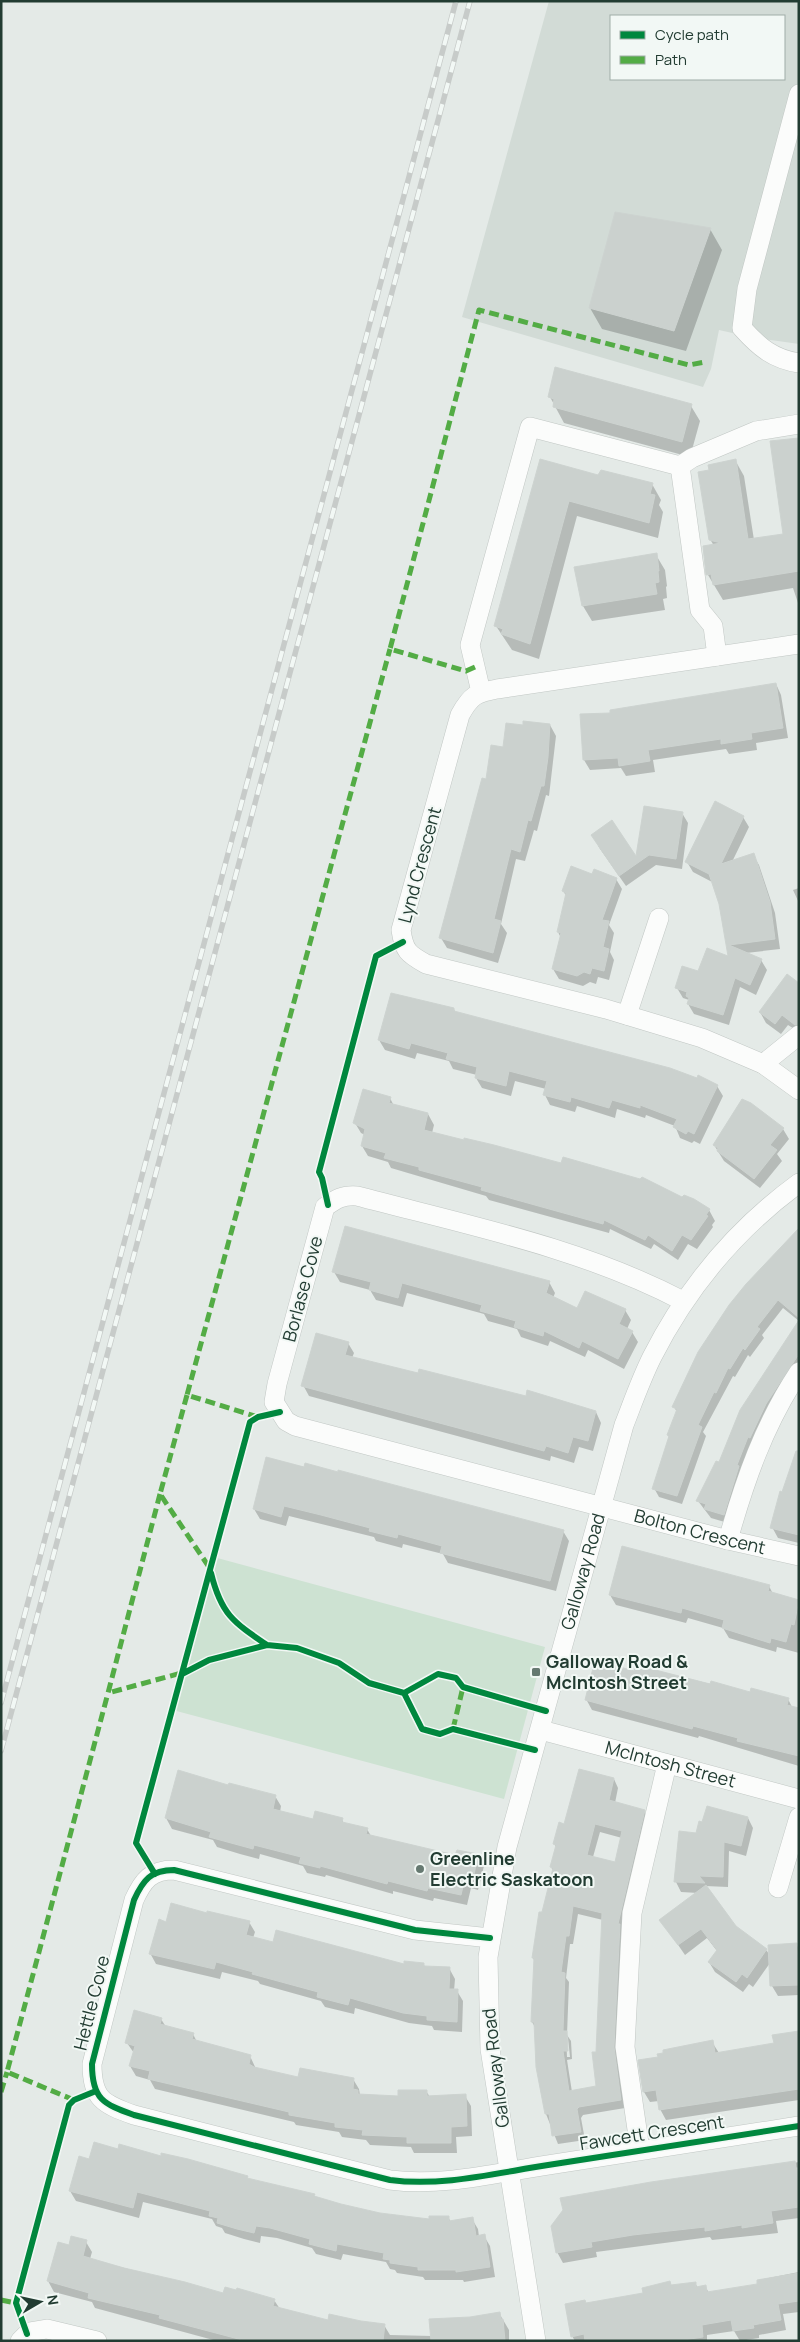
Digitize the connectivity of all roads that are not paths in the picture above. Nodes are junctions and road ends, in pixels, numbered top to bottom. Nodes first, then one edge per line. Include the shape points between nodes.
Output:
1 (799, 94) edge
2 (799, 363) edge
3 (799, 424) edge
4 (680, 466) junction
5 (799, 644) edge
6 (717, 656) junction
7 (481, 692) junction
8 (659, 918) dead end
9 (627, 1015) junction
10 (799, 1035) edge
11 (763, 1064) junction
12 (799, 1090) edge
13 (799, 1183) edge
14 (683, 1301) junction
15 (799, 1372) edge
16 (601, 1506) junction
17 (728, 1540) junction
18 (799, 1556) edge
19 (541, 1730) junction
20 (667, 1764) junction
21 (799, 1799) edge
22 (799, 1817) edge
23 (778, 1888) dead end
24 (490, 1938) junction
25 (799, 2126) edge
26 (640, 2150) junction
27 (511, 2171) junction
28 (20, 2341) edge
29 (96, 2341) edge
30 (536, 2341) edge

1 - 2 street via 747,289 742,328 765,352
3 - 4 street via 756,431
4 - 6 street via 700,610 713,626
4 - 7 street via 530,427 470,645
5 - 6 street
6 - 7 street
7 - 9 street, Lynd Crescent via 469,699 460,715 401,930 403,945 411,956 426,964
8 - 9 street
9 - 11 street, Lynd Crescent via 702,1038
10 - 11 street
11 - 12 street, Lynd Crescent
13 - 14 street, Galloway Road via 755,1218 723,1250
14 - 16 street, Galloway Road via 651,1358 624,1424
14 - 16 street, Borlase Cove via 650,1284 569,1253 357,1196 334,1199 324,1207 277,1384 274,1402 286,1421
15 - 17 street via 758,1446
16 - 17 street, Bolton Crescent
16 - 19 street, Galloway Road
17 - 18 street, Bolton Crescent
19 - 20 street, McIntosh Street
19 - 24 street, Galloway Road via 507,1847
20 - 21 street, McIntosh Street
20 - 26 street via 631,1922 625,2046
22 - 23 street
24 - 27 street, Galloway Road via 490,2049
24 - 27 street, Hettle Cove via 415,1930 174,1870 162,1870 143,1882 134,1900 92,2064 92,2082 98,2097 114,2108 134,2115 390,2180 435,2182
25 - 26 street, Fawcett Crescent
26 - 27 street, Fawcett Crescent
27 - 30 street, Galloway Road
28 - 29 street via 29,2332 47,2329

